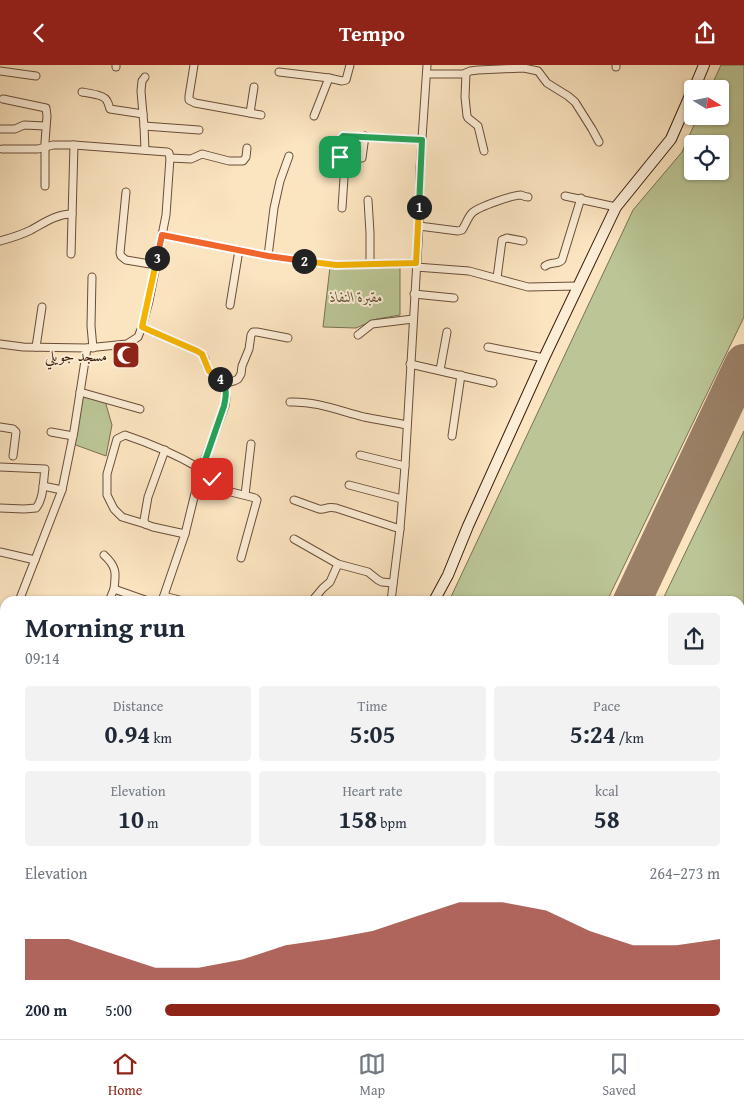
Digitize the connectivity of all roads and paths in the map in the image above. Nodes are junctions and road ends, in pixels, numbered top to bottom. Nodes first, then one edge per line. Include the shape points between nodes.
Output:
1 (194, 65) edge
2 (350, 65) edge
3 (428, 65) edge
4 (704, 65) edge
5 (539, 68) edge
6 (0, 71) edge
7 (279, 72) dead end
8 (466, 73) junction
9 (427, 74) junction
10 (36, 76) dead end
11 (145, 77) dead end
12 (329, 78) junction
13 (697, 80) edge
14 (254, 87) dead end
15 (82, 92) dead end
16 (3, 99) dead end
17 (684, 110) edge
18 (250, 113) junction
19 (144, 114) junction
20 (261, 115) dead end
21 (314, 116) dead end
22 (45, 126) junction
23 (144, 126) junction
24 (0, 129) edge
25 (199, 130) dead end
26 (365, 137) junction
27 (422, 140) junction
28 (599, 142) dead end
29 (74, 145) junction
30 (46, 147) junction
31 (247, 148) dead end
32 (2, 149) dead end
33 (144, 150) junction
34 (484, 151) dead end
35 (289, 156) dead end
36 (170, 158) junction
37 (345, 163) junction
38 (45, 186) dead end
39 (126, 192) dead end
40 (565, 196) dead end
41 (528, 197) dead end
42 (581, 199) junction
43 (368, 200) dead end
44 (616, 207) junction
45 (342, 208) dead end
46 (72, 214) junction
47 (418, 226) junction
48 (162, 235) junction
49 (0, 241) edge
50 (523, 241) dead end
51 (239, 250) junction
52 (71, 254) dead end
53 (268, 256) junction
54 (370, 264) junction
55 (156, 265) junction
56 (416, 265) junction
57 (545, 265) dead end
58 (92, 277) dead end
59 (497, 278) junction
60 (578, 286) junction
61 (414, 294) junction
62 (454, 298) dead end
63 (230, 305) dead end
64 (42, 307) dead end
65 (413, 319) junction
66 (142, 327) junction
67 (447, 332) dead end
68 (358, 335) dead end
69 (288, 338) dead end
70 (0, 344) edge
71 (36, 347) junction
72 (488, 347) dead end
73 (90, 348) junction
74 (544, 358) junction
75 (410, 364) junction
76 (440, 370) junction
77 (461, 375) junction
78 (493, 383) dead end
79 (224, 384) junction
80 (80, 392) junction
81 (290, 402) dead end
82 (140, 409) dead end
83 (407, 425) junction
84 (0, 427) edge
85 (51, 431) dead end
86 (73, 436) junction
87 (452, 436) dead end
88 (251, 445) dead end
89 (165, 450) junction
90 (360, 455) dead end
91 (13, 456) dead end
92 (405, 466) junction
93 (0, 467) edge
94 (201, 472) junction
95 (349, 485) dead end
96 (43, 486) junction
97 (62, 490) junction
98 (245, 495) junction
99 (402, 499) junction
100 (294, 500) dead end
101 (0, 507) edge
102 (145, 523) junction
103 (400, 529) junction
104 (185, 534) junction
105 (294, 539) dead end
106 (0, 552) edge
107 (104, 555) dead end
108 (241, 558) dead end
109 (34, 559) junction
110 (338, 564) junction
111 (393, 583) junction
112 (114, 589) junction
113 (20, 596) edge
114 (111, 596) edge
115 (134, 596) edge
116 (164, 596) edge
117 (316, 596) edge
118 (392, 596) edge
119 (437, 596) edge

1 - 18 street via 190,102
2 - 12 street via 346,80
3 - 9 street
4 - 13 main road
5 - 8 street
5 - 28 street via 547,83 575,102
6 - 10 street
7 - 12 street
8 - 9 street
8 - 34 street via 467,116 478,126
9 - 27 street
11 - 19 street via 141,91
12 - 21 street
14 - 18 street
15 - 19 street via 105,97 110,109
16 - 22 street via 45,107
17 - 44 main road via 671,139
18 - 20 street
19 - 23 street
22 - 24 street
22 - 30 street
23 - 25 street
23 - 33 street
26 - 27 street
26 - 37 street via 362,158 348,159
26 - 37 street via 346,135 341,138 340,161
27 - 47 street
29 - 30 street
29 - 33 street
29 - 46 street
30 - 32 street
30 - 38 street
31 - 36 street via 244,161 202,154 191,159
33 - 36 street via 167,152
35 - 53 street via 274,207
36 - 48 street
37 - 45 street
39 - 55 street via 121,257
40 - 42 street
41 - 47 street via 516,196 477,209 462,230
42 - 44 street
42 - 57 street via 562,260
43 - 54 street
44 - 60 main road
46 - 49 street via 51,218 18,236
46 - 52 street
47 - 56 street
48 - 51 street
48 - 55 street
50 - 59 street via 502,240
51 - 53 street
51 - 63 street
53 - 54 street via 336,265
54 - 56 street
55 - 66 street
56 - 59 street via 470,271
56 - 61 street
58 - 73 street
59 - 60 street via 528,287
60 - 74 main road
61 - 62 street
61 - 65 street
64 - 71 street
65 - 68 street via 376,323
65 - 75 street
66 - 73 street via 138,337 127,344
66 - 79 street via 202,354 209,371
67 - 76 street
69 - 79 street via 253,332 241,374 238,379
70 - 71 street
71 - 73 street
72 - 74 street
73 - 80 street
74 - 119 main road
75 - 76 street
75 - 83 street
76 - 77 street
77 - 78 street
77 - 87 street
79 - 94 street via 224,406
80 - 82 street
80 - 86 street
81 - 83 street via 314,403
83 - 92 street
84 - 91 street via 16,432
85 - 86 street
86 - 97 street
88 - 98 street
89 - 94 street
89 - 102 street via 148,497
89 - 102 street via 125,435 117,439 114,448 107,495 122,517
90 - 92 street
92 - 99 street
93 - 96 street via 45,469
94 - 98 street via 220,489
94 - 104 street
95 - 99 street
96 - 97 street
96 - 101 street via 36,508
97 - 109 street
98 - 108 street via 257,502
99 - 103 street
100 - 103 street via 319,509 336,508
102 - 104 street
103 - 111 street
104 - 116 street
105 - 110 street
106 - 109 street
107 - 112 street via 112,562 116,573
109 - 113 street
110 - 111 street via 368,572 382,582
110 - 117 street via 330,582
111 - 118 street
112 - 114 street
112 - 115 street

